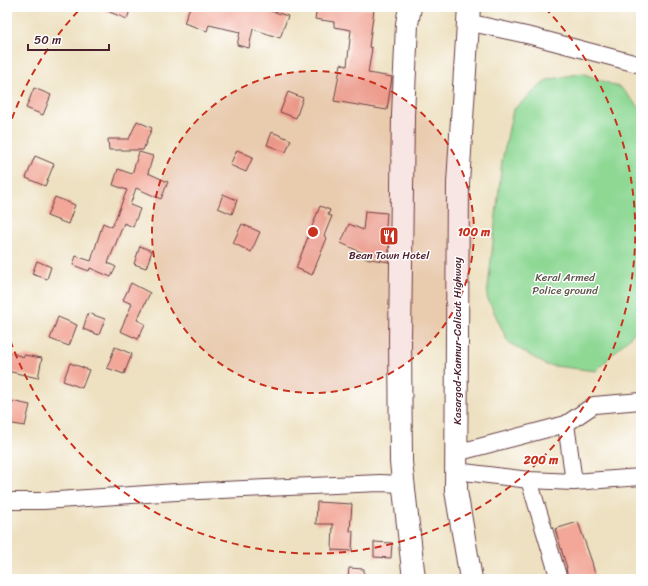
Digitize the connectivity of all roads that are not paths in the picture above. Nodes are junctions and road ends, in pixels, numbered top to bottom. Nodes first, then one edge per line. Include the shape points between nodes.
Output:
1 (410, 7) edge
2 (468, 14) edge
3 (641, 65) edge
4 (641, 401) edge
5 (566, 424) junction
6 (456, 462) junction
7 (641, 477) edge
8 (529, 480) junction
9 (574, 482) junction
10 (402, 484) junction
11 (7, 501) edge
12 (414, 579) edge
13 (470, 579) edge
14 (559, 579) edge

1 - 10 highway via 403,122 400,339
2 - 3 street via 531,36
2 - 6 highway, Kasargod-Kannur-Calicut Highway via 458,184
4 - 5 street via 594,405
5 - 6 street
5 - 9 street
6 - 8 street
6 - 13 highway, Kasargod-Kannur-Calicut Highway via 456,491
7 - 9 street
8 - 9 street
8 - 14 street
10 - 11 street
10 - 12 highway

